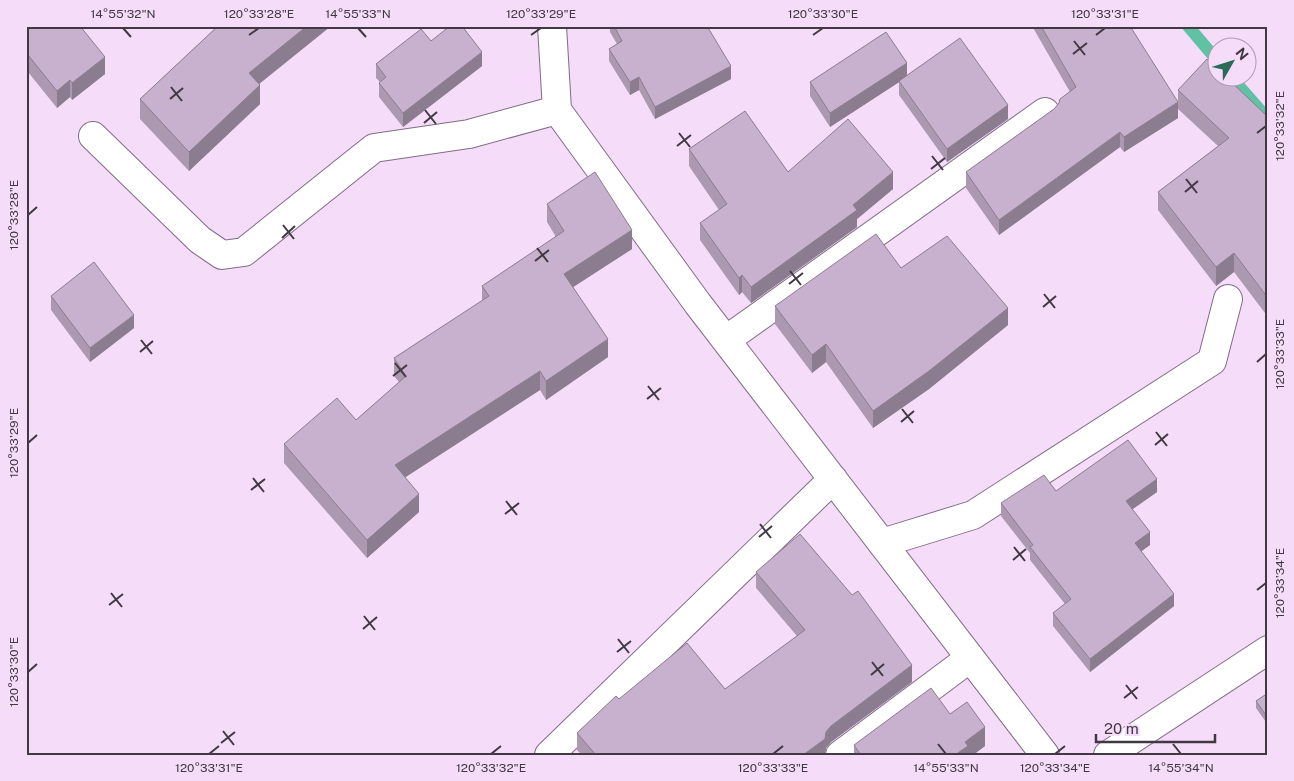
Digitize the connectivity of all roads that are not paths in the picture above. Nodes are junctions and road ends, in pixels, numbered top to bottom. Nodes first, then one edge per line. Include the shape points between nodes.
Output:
1 (552, 26) edge
2 (557, 110) junction
3 (1045, 112) dead end
4 (93, 136) dead end
5 (1228, 300) dead end
6 (726, 340) junction
7 (833, 478) junction
8 (882, 543) junction
9 (1268, 650) edge
10 (970, 658) junction
11 (557, 752) edge
12 (840, 755) edge
13 (1045, 755) edge
14 (1108, 755) edge

1 - 2 street
2 - 4 street via 469,134 374,148 244,252 222,254 200,240
2 - 6 street
3 - 6 street
5 - 8 street via 1212,361 973,515
6 - 7 street
7 - 8 street
7 - 11 street
8 - 10 street
9 - 14 street
10 - 12 street
10 - 13 street

